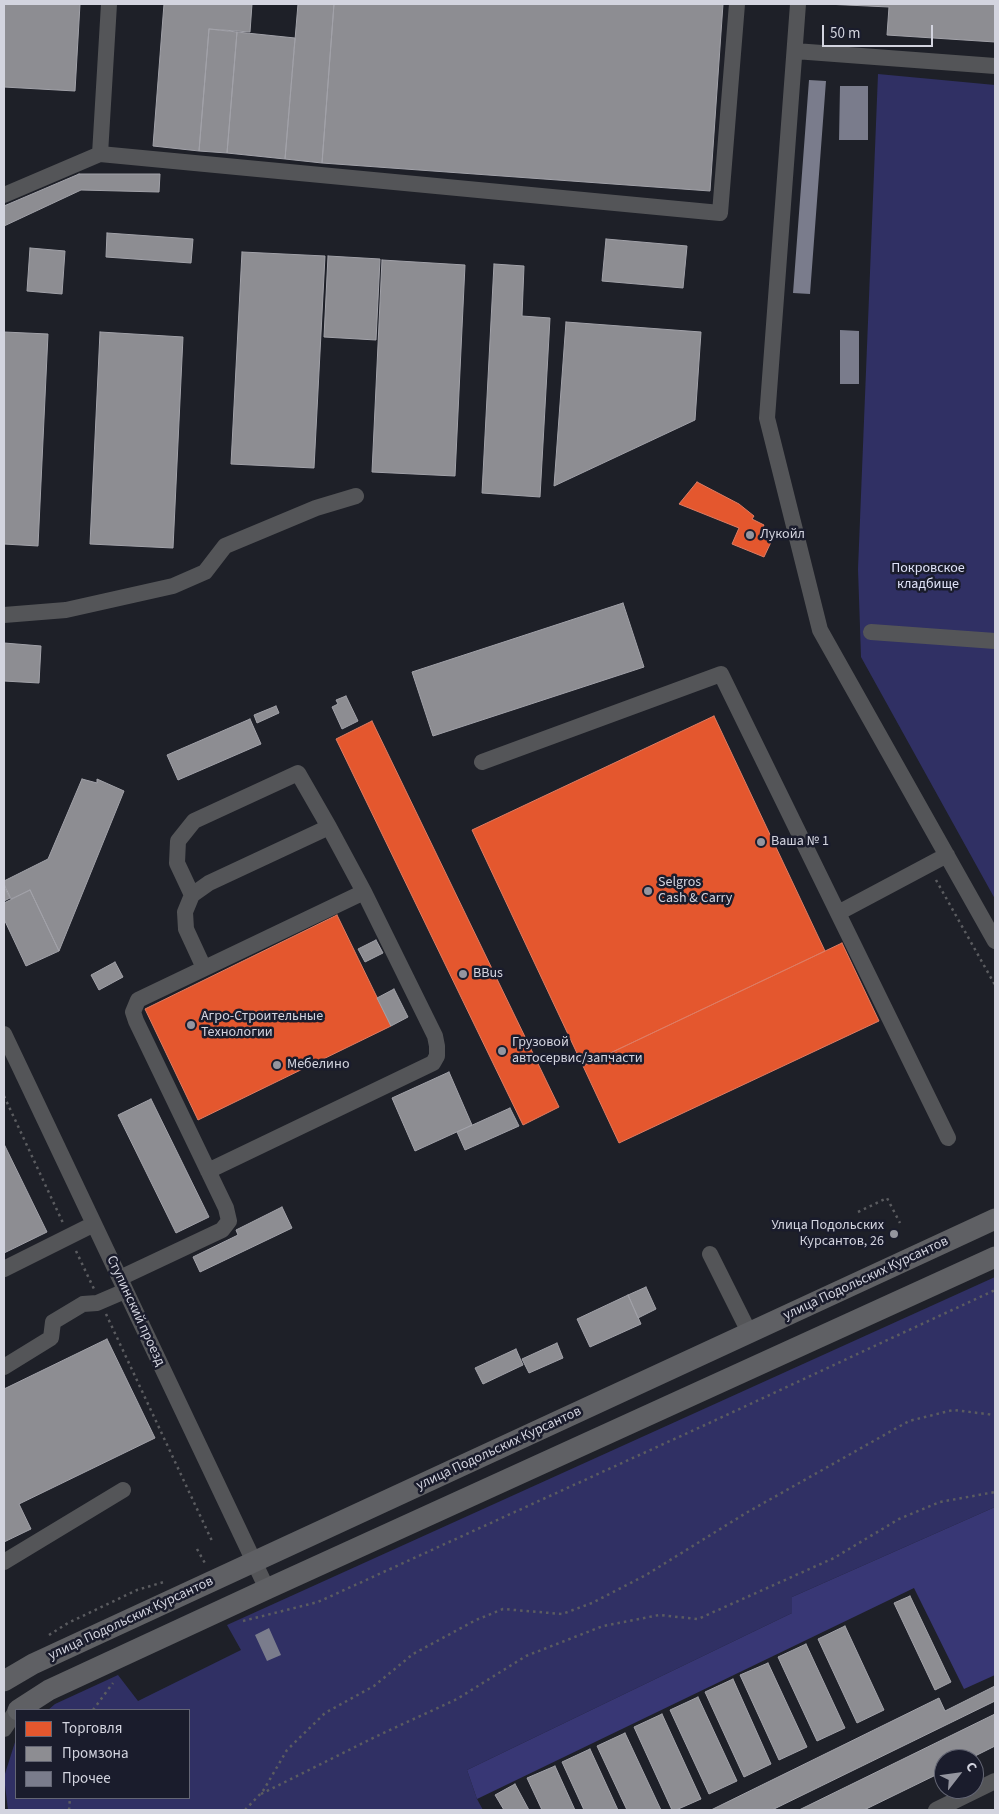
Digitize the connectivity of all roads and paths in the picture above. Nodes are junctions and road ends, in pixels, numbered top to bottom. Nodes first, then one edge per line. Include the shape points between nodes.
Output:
1 (109, 4) edge
2 (737, 4) edge
3 (798, 4) edge
4 (795, 51) junction
5 (995, 66) edge
6 (100, 154) junction
7 (4, 195) edge
8 (356, 496) dead end
9 (4, 615) edge
10 (871, 632) dead end
11 (995, 641) edge
12 (482, 762) dead end
13 (329, 827) junction
14 (947, 855) junction
15 (936, 880) dead end
16 (364, 892) junction
17 (192, 895) junction
18 (838, 914) junction
19 (995, 940) edge
20 (204, 968) junction
21 (995, 984) edge
22 (4, 1034) edge
23 (10, 1061) edge
24 (4, 1096) edge
25 (948, 1138) dead end
26 (208, 1171) junction
27 (858, 1212) dead end
28 (995, 1219) edge
29 (900, 1223) dead end
30 (94, 1224) junction
31 (69, 1236) junction
32 (710, 1254) dead end
33 (995, 1258) edge
34 (4, 1269) edge
35 (122, 1284) junction
36 (995, 1290) edge
37 (100, 1302) junction
38 (750, 1334) junction
39 (4, 1367) edge
40 (995, 1415) edge
41 (123, 1490) dead end
42 (995, 1492) edge
43 (212, 1542) dead end
44 (197, 1549) dead end
45 (254, 1561) junction
46 (4, 1562) edge
47 (200, 1568) dead end
48 (170, 1580) dead end
49 (267, 1588) junction
50 (237, 1623) dead end
51 (44, 1639) dead end
52 (4, 1681) edge
53 (113, 1683) dead end
54 (23, 1709) edge
55 (93, 1709) edge
56 (995, 1781) edge
57 (258, 1796) junction
58 (245, 1810) edge
59 (936, 1810) edge

1 - 6 street
2 - 6 street via 720,213
3 - 4 street
4 - 5 street
4 - 14 street via 767,418 820,630
6 - 7 street
8 - 9 street via 316,508 225,546 205,572 173,586 66,610
10 - 11 street
12 - 18 street via 721,674
13 - 16 street
13 - 17 street via 208,884
13 - 17 street via 298,773 194,820 178,841 177,863
14 - 18 street
14 - 19 street
15 - 21 path
16 - 20 street
16 - 26 street via 435,1036 437,1056 434,1063
17 - 20 street via 185,912 186,929
18 - 25 street
20 - 26 street via 138,1000 133,1012
22 - 23 street, Ступинский проезд
23 - 30 street, Ступинский проезд
24 - 31 path
26 - 35 street via 226,1208 229,1222 222,1230
27 - 29 path via 887,1198
28 - 38 main road, улица Подольских Курсантов
30 - 31 street
30 - 35 street, Ступинский проезд
31 - 34 street
31 - 37 path
32 - 38 street
33 - 49 main road
35 - 37 street
35 - 45 street, Ступинский проезд
36 - 50 path via 318,1602
37 - 39 street via 83,1304 54,1322 51,1338
37 - 43 path
38 - 45 main road, улица Подольских Курсантов
40 - 57 path via 953,1410 909,1421 746,1513 646,1575 592,1603 562,1614 503,1609 476,1620 413,1654 374,1686 325,1713 287,1750
41 - 46 street
42 - 57 path via 940,1502 900,1519 834,1558 698,1620 659,1615 603,1626 526,1656 457,1699
44 - 47 path via 206,1565
45 - 49 street, Ступинский проезд
45 - 52 main road, улица Подольских Курсантов via 33,1664
48 - 51 path via 137,1590 68,1623
49 - 54 main road via 49,1690
53 - 55 path
56 - 59 street
57 - 58 path

